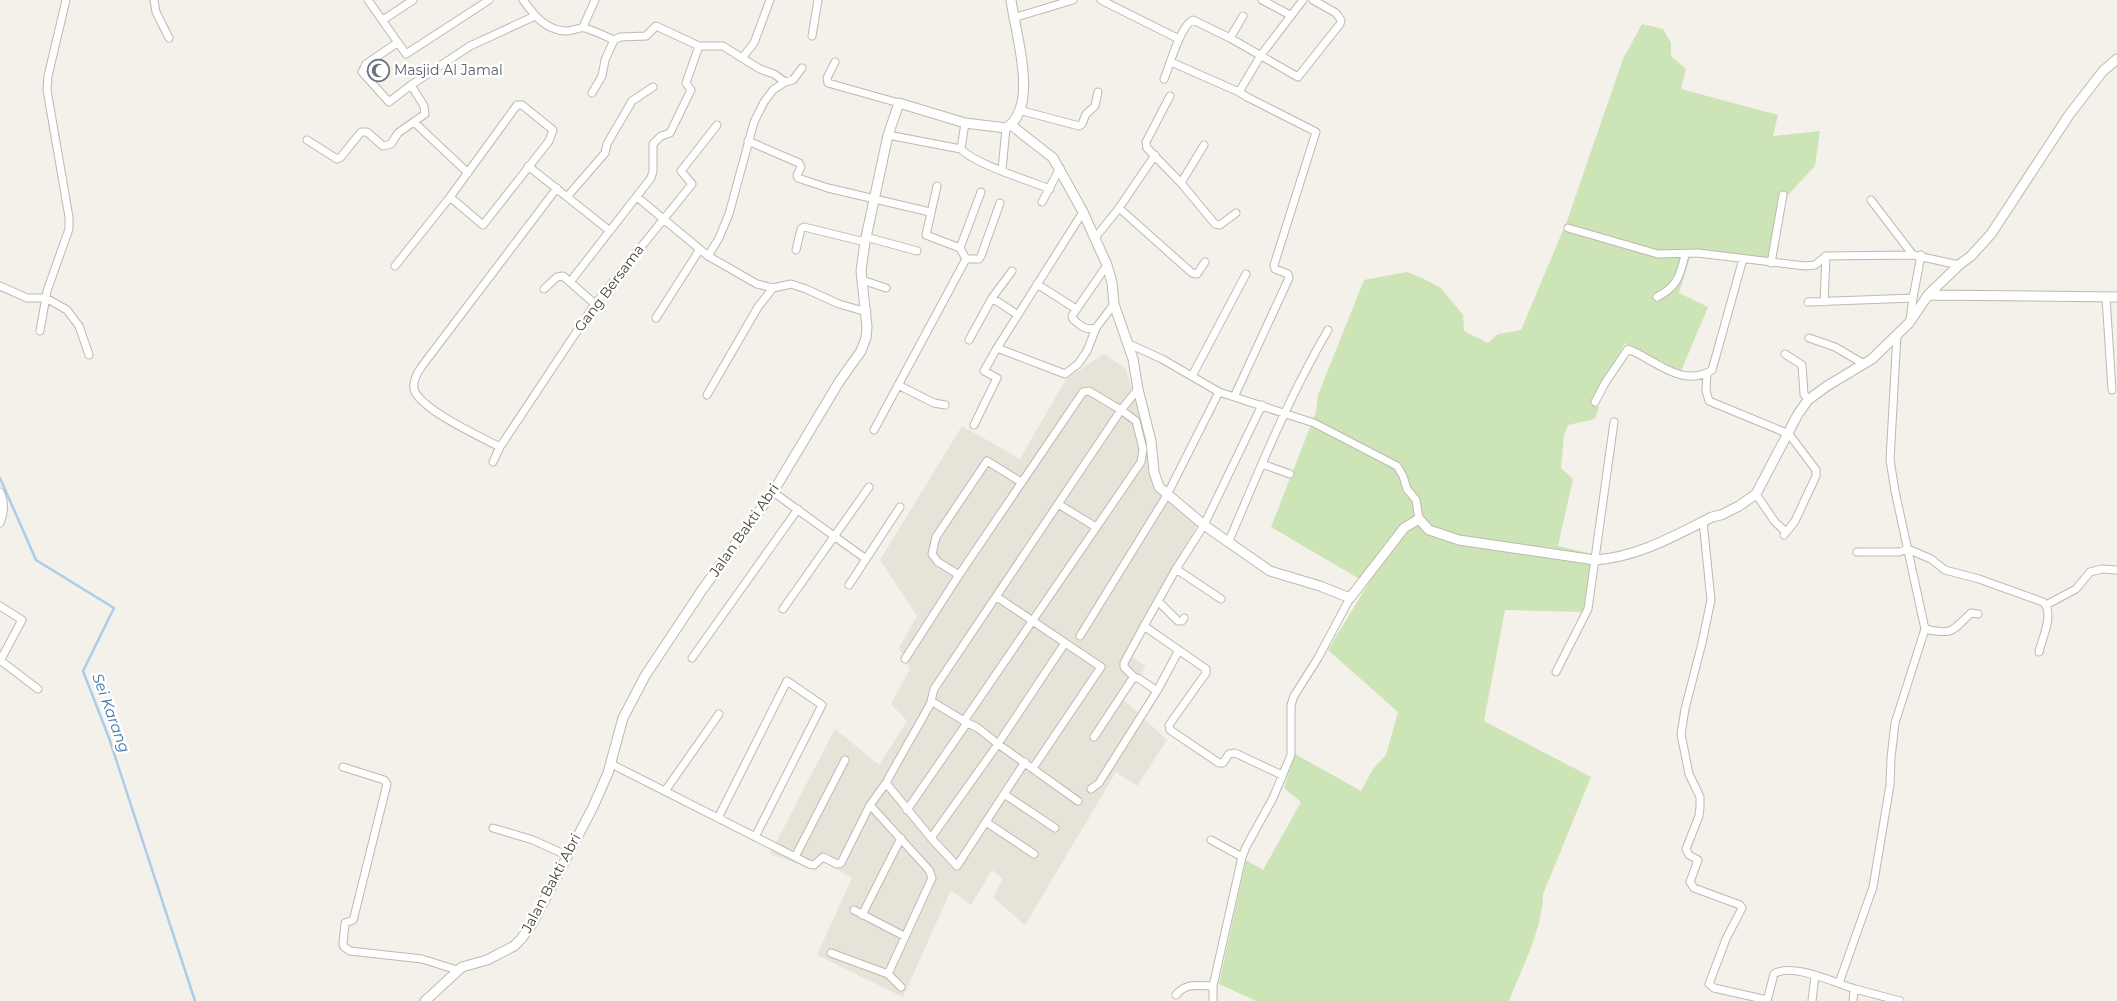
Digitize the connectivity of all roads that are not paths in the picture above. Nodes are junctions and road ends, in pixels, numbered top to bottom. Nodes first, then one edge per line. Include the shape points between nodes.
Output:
1 (66, 0) edge
2 (154, 0) edge
3 (368, 0) edge
4 (413, 0) edge
5 (489, 0) edge
6 (523, 0) edge
7 (595, 0) edge
8 (770, 0) edge
9 (818, 0) edge
10 (1011, 0) edge
11 (1073, 0) edge
12 (1101, 0) edge
13 (1262, 0) edge
14 (1303, 0) edge
15 (1313, 0) edge
16 (1290, 15) junction
17 (535, 16) junction
18 (1243, 16) dead end
19 (1013, 18) junction
20 (382, 20) junction
21 (582, 28) junction
22 (812, 36) dead end
23 (169, 38) dead end
24 (1230, 38) junction
25 (1179, 39) junction
26 (614, 40) junction
27 (397, 43) junction
28 (699, 46) junction
29 (1261, 55) junction
30 (742, 58) junction
31 (2117, 59) edge
32 (835, 62) dead end
33 (1172, 62) junction
34 (802, 68) dead end
35 (1164, 79) dead end
36 (785, 82) junction
37 (411, 85) junction
38 (653, 87) dead end
39 (1098, 92) dead end
40 (1239, 92) junction
41 (592, 93) dead end
42 (1170, 96) dead end
43 (899, 103) junction
44 (1019, 110) junction
45 (415, 122) junction
46 (965, 123) junction
47 (717, 125) dead end
48 (1009, 126) junction
49 (888, 135) junction
50 (307, 140) dead end
51 (748, 141) junction
52 (1204, 145) dead end
53 (961, 149) junction
54 (1156, 155) junction
55 (528, 166) junction
56 (1060, 168) junction
57 (1002, 170) junction
58 (468, 173) junction
59 (1181, 183) junction
60 (937, 186) dead end
61 (556, 188) junction
62 (1050, 189) junction
63 (981, 192) dead end
64 (1783, 195) dead end
65 (568, 197) junction
66 (637, 197) junction
67 (873, 197) junction
68 (450, 198) junction
69 (1871, 200) dead end
70 (1042, 202) dead end
71 (1000, 203) dead end
72 (1119, 208) junction
73 (930, 212) junction
74 (1083, 212) junction
75 (1236, 213) dead end
76 (663, 219) junction
77 (1568, 228) dead end
78 (610, 232) junction
79 (1095, 238) junction
80 (866, 240) junction
81 (960, 248) junction
82 (700, 249) junction
83 (796, 250) dead end
84 (917, 251) dead end
85 (1685, 255) junction
86 (1913, 255) junction
87 (1921, 255) junction
88 (708, 256) junction
89 (1826, 256) junction
90 (966, 259) junction
91 (1743, 259) junction
92 (1205, 262) dead end
93 (1771, 263) junction
94 (1107, 265) junction
95 (1959, 265) junction
96 (395, 266) dead end
97 (1012, 271) dead end
98 (1246, 274) dead end
99 (862, 280) junction
100 (570, 282) junction
101 (1038, 284) junction
102 (0, 286) edge
103 (773, 288) junction
104 (886, 288) dead end
105 (544, 289) dead end
106 (1928, 295) junction
107 (2106, 296) junction
108 (1656, 297) dead end
109 (2117, 297) edge
110 (46, 298) junction
111 (992, 298) junction
112 (1913, 298) junction
113 (1808, 302) dead end
114 (1824, 302) junction
115 (595, 304) junction
116 (1114, 304) junction
117 (1076, 309) junction
118 (867, 312) junction
119 (1018, 315) junction
120 (656, 318) dead end
121 (1909, 323) junction
122 (1096, 328) junction
123 (1328, 330) dead end
124 (40, 331) dead end
125 (1898, 335) junction
126 (1809, 338) dead end
127 (969, 340) dead end
128 (1129, 344) junction
129 (997, 348) junction
130 (90, 354) dead end
131 (1785, 354) dead end
132 (1864, 364) junction
133 (1707, 373) junction
134 (1192, 376) junction
135 (898, 385) junction
136 (1138, 389) junction
137 (2112, 390) dead end
138 (1219, 392) junction
139 (707, 395) dead end
140 (1234, 395) junction
141 (1808, 400) junction
142 (1595, 402) dead end
143 (945, 405) dead end
144 (1262, 405) junction
145 (1122, 410) junction
146 (1285, 412) junction
147 (1614, 422) dead end
148 (974, 425) dead end
149 (874, 430) dead end
150 (1789, 434) junction
151 (500, 447) junction
152 (493, 462) dead end
153 (1262, 464) junction
154 (1290, 474) dead end
155 (1021, 482) junction
156 (869, 487) dead end
157 (0, 492) edge
158 (773, 492) junction
159 (1756, 494) junction
160 (1167, 495) junction
161 (1058, 504) junction
162 (900, 507) dead end
163 (798, 509) junction
164 (1419, 520) junction
165 (1703, 521) junction
166 (0, 523) edge
167 (1204, 525) junction
168 (1096, 527) junction
169 (835, 536) junction
170 (1228, 543) junction
171 (1908, 549) junction
172 (1858, 552) dead end
173 (866, 558) junction
174 (1595, 560) junction
175 (1176, 569) junction
176 (2117, 570) edge
177 (959, 575) junction
178 (849, 585) dead end
179 (997, 597) junction
180 (1350, 598) junction
181 (1221, 600) dead end
182 (1159, 602) junction
183 (2046, 605) junction
184 (0, 606) edge
185 (783, 609) dead end
186 (1978, 614) dead end
187 (1184, 618) dead end
188 (1032, 620) junction
189 (1144, 626) junction
190 (1925, 628) junction
191 (1080, 636) dead end
192 (1065, 643) junction
193 (1179, 650) junction
194 (2039, 652) dead end
195 (1, 657) edge
196 (692, 658) dead end
197 (905, 659) dead end
198 (1556, 672) dead end
199 (1134, 677) junction
200 (38, 689) dead end
201 (1157, 691) junction
202 (932, 701) junction
203 (719, 714) dead end
204 (966, 722) junction
205 (1094, 737) dead end
206 (998, 744) junction
207 (845, 760) dead end
208 (1025, 762) junction
209 (611, 764) junction
210 (343, 767) dead end
211 (1033, 768) junction
212 (1282, 776) junction
213 (888, 779) dead end
214 (1092, 789) dead end
215 (665, 791) junction
216 (1004, 794) junction
217 (1078, 801) dead end
218 (870, 805) junction
219 (907, 810) junction
220 (718, 818) junction
221 (986, 822) junction
222 (493, 828) dead end
223 (1055, 828) dead end
224 (755, 837) junction
225 (901, 838) junction
226 (931, 838) junction
227 (1210, 840) dead end
228 (1034, 854) dead end
229 (566, 855) junction
230 (795, 856) junction
231 (1242, 857) junction
232 (854, 910) dead end
233 (862, 915) junction
234 (904, 936) junction
235 (831, 953) dead end
236 (457, 970) junction
237 (888, 974) junction
238 (1815, 975) junction
239 (1839, 983) junction
240 (1213, 986) junction
241 (901, 987) dead end
242 (1854, 988) junction
243 (1176, 995) dead end
244 (1767, 1000) edge
245 (425, 1001) edge
246 (1213, 1001) edge
247 (1812, 1001) edge
248 (1853, 1001) edge
249 (1900, 1001) edge

1 - 110 street via 47,90 69,229
2 - 23 street via 156,12
3 - 20 street
4 - 20 street
5 - 27 street via 406,54
6 - 17 street
7 - 21 street
8 - 30 street via 756,38
9 - 22 street
10 - 19 street
11 - 19 street
12 - 25 street
13 - 16 street
14 - 16 street
15 - 29 street via 1336,13 1341,20 1301,75 1295,76
16 - 29 street
17 - 21 street via 554,29
17 - 37 street via 470,46
18 - 24 street
19 - 44 street via 1024,73
20 - 27 street
21 - 26 street
24 - 25 street via 1193,20 1189,21
24 - 29 street
25 - 33 street
26 - 28 street via 646,36 658,26
26 - 41 street via 602,76
27 - 37 street via 366,64 362,74 389,102
28 - 30 street via 724,46
28 - 66 street via 685,84 690,90 670,133 653,144 653,175
29 - 40 street
30 - 36 street
31 - 95 street via 2103,71 2069,115 1991,234
32 - 43 street via 827,78 828,83
33 - 35 street
33 - 40 street
34 - 36 street via 793,80
36 - 51 street via 764,102
37 - 45 street via 426,110
38 - 65 street via 632,101 605,153
39 - 44 street via 1095,106 1079,126
40 - 140 street via 1313,130 1316,136 1274,265 1289,278
42 - 54 street via 1146,142 1147,148
43 - 46 street
43 - 49 street, Jalan Bakti Abri
44 - 48 street
45 - 50 street via 398,133 387,146 367,132 361,132 337,159
45 - 58 street
46 - 48 street
46 - 53 street
47 - 76 street, Gang Bersama via 681,171 692,184
48 - 56 street via 1046,151
48 - 57 street
49 - 53 street
49 - 67 street, Jalan Bakti Abri
51 - 67 street via 799,162 798,178
51 - 88 street via 729,214
52 - 59 street
53 - 57 street via 966,155
54 - 59 street
54 - 72 street
55 - 58 street via 549,141 553,130 522,105 517,105
55 - 61 street
55 - 68 street via 483,225
56 - 62 street
56 - 74 street
57 - 62 street
58 - 68 street
59 - 75 street via 1217,225
60 - 73 street
61 - 65 street
61 - 151 street via 415,378 415,392 423,401
62 - 70 street
63 - 81 street
64 - 93 street
65 - 78 street
66 - 76 street
66 - 78 street
67 - 73 street
67 - 80 street, Jalan Bakti Abri
68 - 96 street
69 - 86 street
71 - 90 street via 981,256 979,259
72 - 79 street
72 - 92 street via 1192,273 1197,274
73 - 81 street via 926,235
74 - 79 street
74 - 101 street
76 - 82 street
76 - 115 street, Gang Bersama
77 - 85 street via 1658,254
78 - 100 street
79 - 94 street
80 - 83 street via 804,227
80 - 84 street
80 - 99 street, Jalan Bakti Abri
81 - 90 street
82 - 88 street
82 - 120 street
85 - 91 street via 1698,253
85 - 108 street via 1676,282 1669,291
86 - 87 street
86 - 89 street
87 - 95 street
87 - 112 street
88 - 103 street via 757,284
89 - 93 street via 1815,265
89 - 114 street
90 - 135 street
91 - 93 street
91 - 133 street via 1715,362
94 - 116 street
94 - 117 street
95 - 106 street
97 - 111 street
98 - 134 street
99 - 104 street
99 - 118 street, Jalan Bakti Abri
100 - 105 street via 560,276
100 - 115 street
101 - 117 street
101 - 119 street
102 - 110 street via 27,298
103 - 118 street via 791,284 838,304
103 - 139 street via 758,307
106 - 107 street
106 - 121 street
107 - 109 street
107 - 137 street
110 - 124 street
110 - 130 street via 67,310 79,326
111 - 119 street
111 - 127 street
112 - 114 street
112 - 121 street
113 - 114 street
115 - 151 street, Gang Bersama
116 - 122 street
116 - 128 street
117 - 122 street via 1072,319 1086,329
118 - 158 street, Jalan Bakti Abri via 866,338 861,351
119 - 129 street
121 - 125 street
122 - 129 street via 1087,351 1065,374
123 - 146 street
125 - 132 street
125 - 171 street via 1890,460
126 - 132 street via 1835,347
128 - 134 street
128 - 136 street
129 - 148 street via 984,371 997,378
131 - 141 street via 1802,365 1804,394
132 - 141 street
133 - 142 street via 1678,375 1628,349
133 - 150 street via 1709,401
134 - 138 street
135 - 143 street
135 - 149 street
136 - 145 street
136 - 160 street via 1151,441 1156,479
138 - 140 street
138 - 160 street
140 - 144 street
141 - 150 street
144 - 146 street
144 - 167 street
145 - 155 street via 1090,392 1083,392
145 - 161 street
145 - 168 street via 1138,424 1142,457
146 - 153 street
146 - 164 street via 1314,423 1396,466 1416,500
147 - 174 street
150 - 159 street
150 - 159 street via 1816,470 1816,476 1795,521 1785,534
151 - 152 street, Gang Bersama
153 - 154 street
153 - 170 street
155 - 177 street
155 - 177 street via 988,461 936,538 932,554 938,562
156 - 169 street
157 - 166 street via 4,512
158 - 163 street
158 - 209 street, Jalan Bakti Abri via 645,676 623,718
159 - 165 street via 1739,506
160 - 167 street
160 - 191 street
161 - 168 street
161 - 179 street
162 - 173 street
163 - 169 street
163 - 196 street
164 - 174 street via 1430,530 1459,540
164 - 180 street via 1404,528
165 - 174 street via 1655,546
165 - 244 street via 1710,600 1681,734 1689,774 1700,797 1699,816 1686,852 1698,860 1690,882 1691,886 1742,908 1709,984 1714,988
167 - 170 street
167 - 175 street
168 - 188 street
169 - 173 street
169 - 185 street
170 - 180 street via 1270,571
171 - 172 street
171 - 183 street via 1931,559 1944,570 1980,579
171 - 190 street
173 - 178 street
174 - 198 street via 1588,609
175 - 181 street
175 - 182 street
176 - 183 street via 2102,568 2090,572 2076,589
177 - 197 street
179 - 188 street
179 - 202 street via 934,689
180 - 212 street via 1290,705 1292,751
182 - 187 street via 1178,621
182 - 189 street
183 - 194 street via 2047,623
184 - 195 street via 22,620
186 - 190 street via 1971,613 1954,631
188 - 192 street
188 - 204 street
189 - 193 street
189 - 199 street via 1124,663
190 - 239 street via 1895,723 1890,785 1873,887
192 - 206 street
192 - 211 street via 1100,666
193 - 201 street
193 - 212 street via 1204,666 1206,673 1169,725 1170,730 1219,763 1235,753
195 - 200 street
199 - 201 street
199 - 205 street
201 - 214 street via 1100,783
202 - 204 street
202 - 213 street
203 - 215 street
204 - 206 street
204 - 219 street
206 - 208 street
206 - 226 street
207 - 230 street
208 - 211 street
208 - 216 street
209 - 215 street
209 - 229 street, Jalan Bakti Abri via 593,807
210 - 236 street via 384,780 387,784 354,917 345,923 342,944 350,951 422,959
211 - 217 street
212 - 231 street
215 - 220 street
216 - 221 street
216 - 223 street
218 - 219 street via 886,783
218 - 225 street
218 - 230 street via 841,863 823,857 814,864
219 - 226 street
220 - 224 street
220 - 224 street via 787,681 822,705
221 - 226 street via 957,866
221 - 228 street
222 - 229 street via 533,840
224 - 230 street
225 - 233 street
225 - 234 street via 929,870 932,878
227 - 231 street
229 - 236 street, Jalan Bakti Abri via 532,924 521,939 504,953
231 - 240 street
232 - 233 street
233 - 234 street
234 - 237 street
235 - 237 street
236 - 245 street, Jalan Bakti Abri
237 - 241 street
238 - 239 street
238 - 244 street via 1776,972
238 - 247 street
239 - 242 street
240 - 243 street via 1188,985
240 - 246 street
242 - 248 street
242 - 249 street

